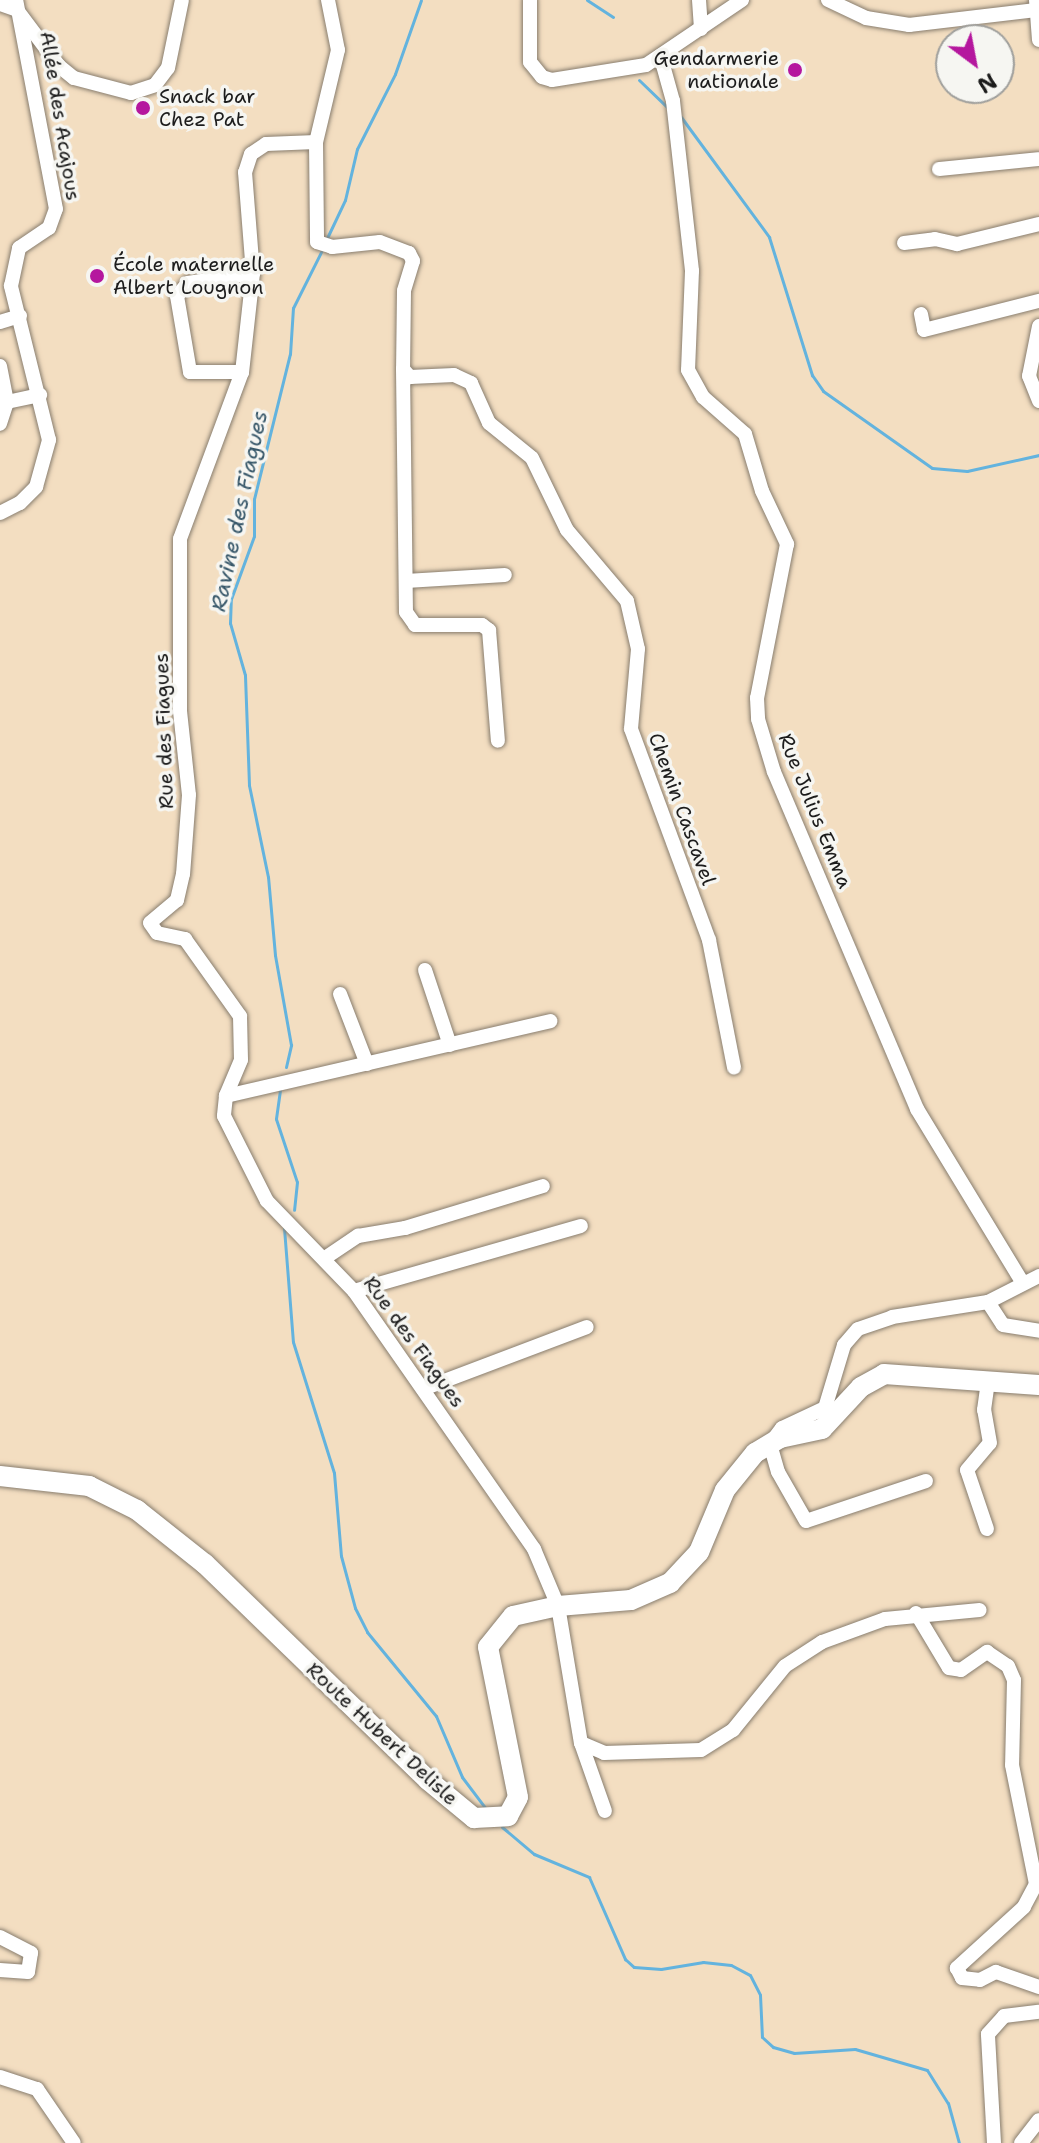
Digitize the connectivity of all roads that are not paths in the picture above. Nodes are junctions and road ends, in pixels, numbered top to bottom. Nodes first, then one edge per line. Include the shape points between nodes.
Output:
1 (16, 0) edge
2 (182, 0) edge
3 (328, 0) edge
4 (530, 0) edge
5 (699, 0) edge
6 (742, 0) edge
7 (828, 0) edge
8 (0, 4) edge
9 (1036, 5) edge
10 (23, 16) junction
11 (701, 29) junction
12 (1039, 40) edge
13 (661, 58) junction
14 (316, 142) junction
15 (1039, 159) edge
16 (939, 169) dead end
17 (1039, 224) edge
18 (904, 243) dead end
19 (253, 273) junction
20 (1039, 301) edge
21 (921, 314) dead end
22 (20, 316) junction
23 (0, 322) edge
24 (1039, 326) edge
25 (0, 366) edge
26 (403, 369) junction
27 (242, 372) junction
28 (40, 395) junction
29 (1039, 401) edge
30 (7, 402) junction
31 (0, 424) edge
32 (0, 513) edge
33 (505, 575) dead end
34 (406, 581) junction
35 (498, 741) dead end
36 (425, 970) dead end
37 (340, 994) dead end
38 (550, 1021) dead end
39 (450, 1045) junction
40 (367, 1064) junction
41 (734, 1068) dead end
42 (226, 1096) junction
43 (543, 1186) dead end
44 (581, 1226) dead end
45 (325, 1258) junction
46 (1039, 1276) edge
47 (1023, 1283) junction
48 (354, 1291) junction
49 (988, 1302) junction
50 (587, 1327) dead end
51 (1039, 1331) edge
52 (988, 1383) junction
53 (1039, 1385) edge
54 (423, 1389) junction
55 (770, 1444) junction
56 (0, 1476) edge
57 (926, 1481) dead end
58 (987, 1529) dead end
59 (558, 1606) junction
60 (980, 1610) dead end
61 (916, 1613) junction
62 (581, 1743) junction
63 (605, 1811) dead end
64 (0, 1937) edge
65 (0, 1970) edge
66 (1039, 1987) edge
67 (1039, 2012) edge
68 (0, 2077) edge
69 (1039, 2120) edge
70 (74, 2143) edge
71 (994, 2143) edge
72 (1021, 2143) edge

1 - 10 street
2 - 10 street via 168,68 155,85 131,93 74,78
3 - 14 street via 338,50
4 - 13 street via 527,52 542,77 622,71
5 - 11 street
6 - 11 street
7 - 9 street via 866,18 909,25
8 - 10 street
9 - 12 street
10 - 22 street, Allée des Acajous via 56,209 49,228 15,254 11,286
11 - 13 street
13 - 47 street, Rue Julius Emma via 673,101 692,271 688,370 703,397 745,434 762,491 787,544 757,698 758,719 774,772 917,1109
14 - 19 street, Rue des Fiagues via 281,141 251,154 245,187
14 - 26 street via 317,242 332,247 380,242 411,256 403,299
15 - 16 street
17 - 18 street via 957,244 935,239
19 - 27 street, Rue des Fiagues
19 - 27 street via 188,283 177,296 190,372
20 - 21 street via 924,330
22 - 23 street
22 - 28 street, Allée des Acajous
24 - 29 street via 1029,376
25 - 30 street
26 - 34 street
26 - 41 street, Chemin Cascavel via 410,377 454,375 471,383 489,423 532,458 567,530 627,601 638,649 631,729 709,940
27 - 42 street, Rue des Fiagues via 180,539 180,711 189,795 183,874 177,900 150,923 157,933 185,939 240,1016 241,1060
28 - 30 street
28 - 32 street, Allée des Acajous via 49,440 46,462 36,487
30 - 31 street
33 - 34 street
34 - 35 street via 406,612 415,625 482,625 493,638
36 - 39 street
37 - 40 street
38 - 39 street
39 - 40 street
40 - 42 street
42 - 45 street, Rue des Fiagues via 224,1116 267,1201
43 - 45 street via 405,1228 358,1236
44 - 48 street
45 - 48 street, Rue des Fiagues
46 - 47 street
47 - 49 street
48 - 54 street, Rue des Fiagues
49 - 51 street via 1003,1325
49 - 55 street via 892,1317 858,1329 844,1345 825,1408 782,1428
50 - 54 street
52 - 53 main road, Route Hubert Delisle
52 - 55 main road, Route Hubert Delisle via 884,1374 861,1387 822,1429
52 - 58 street via 984,1410 990,1443 967,1470
54 - 59 street, Rue des Fiagues via 534,1549
55 - 57 street via 778,1472 806,1521
55 - 59 main road, Route Hubert Delisle via 755,1453 725,1490 699,1552 670,1583 631,1600
56 - 59 main road, Route Hubert Delisle via 89,1486 137,1510 205,1564 474,1818 508,1816 518,1797 488,1647 513,1616
59 - 62 street, Rue des Fiagues
60 - 61 street
61 - 62 street via 852,1628 800,1655 733,1730 701,1750 604,1753
61 - 66 street via 949,1668 961,1670 987,1652 1008,1666 1014,1680 1012,1765 1036,1884 1024,1907 957,1968 962,1978 980,1980 996,1972
62 - 63 street, Rue des Fiagues
64 - 65 street via 31,1953 28,1972
67 - 71 street via 1004,2016 988,2034
68 - 70 street via 37,2089
69 - 72 street

